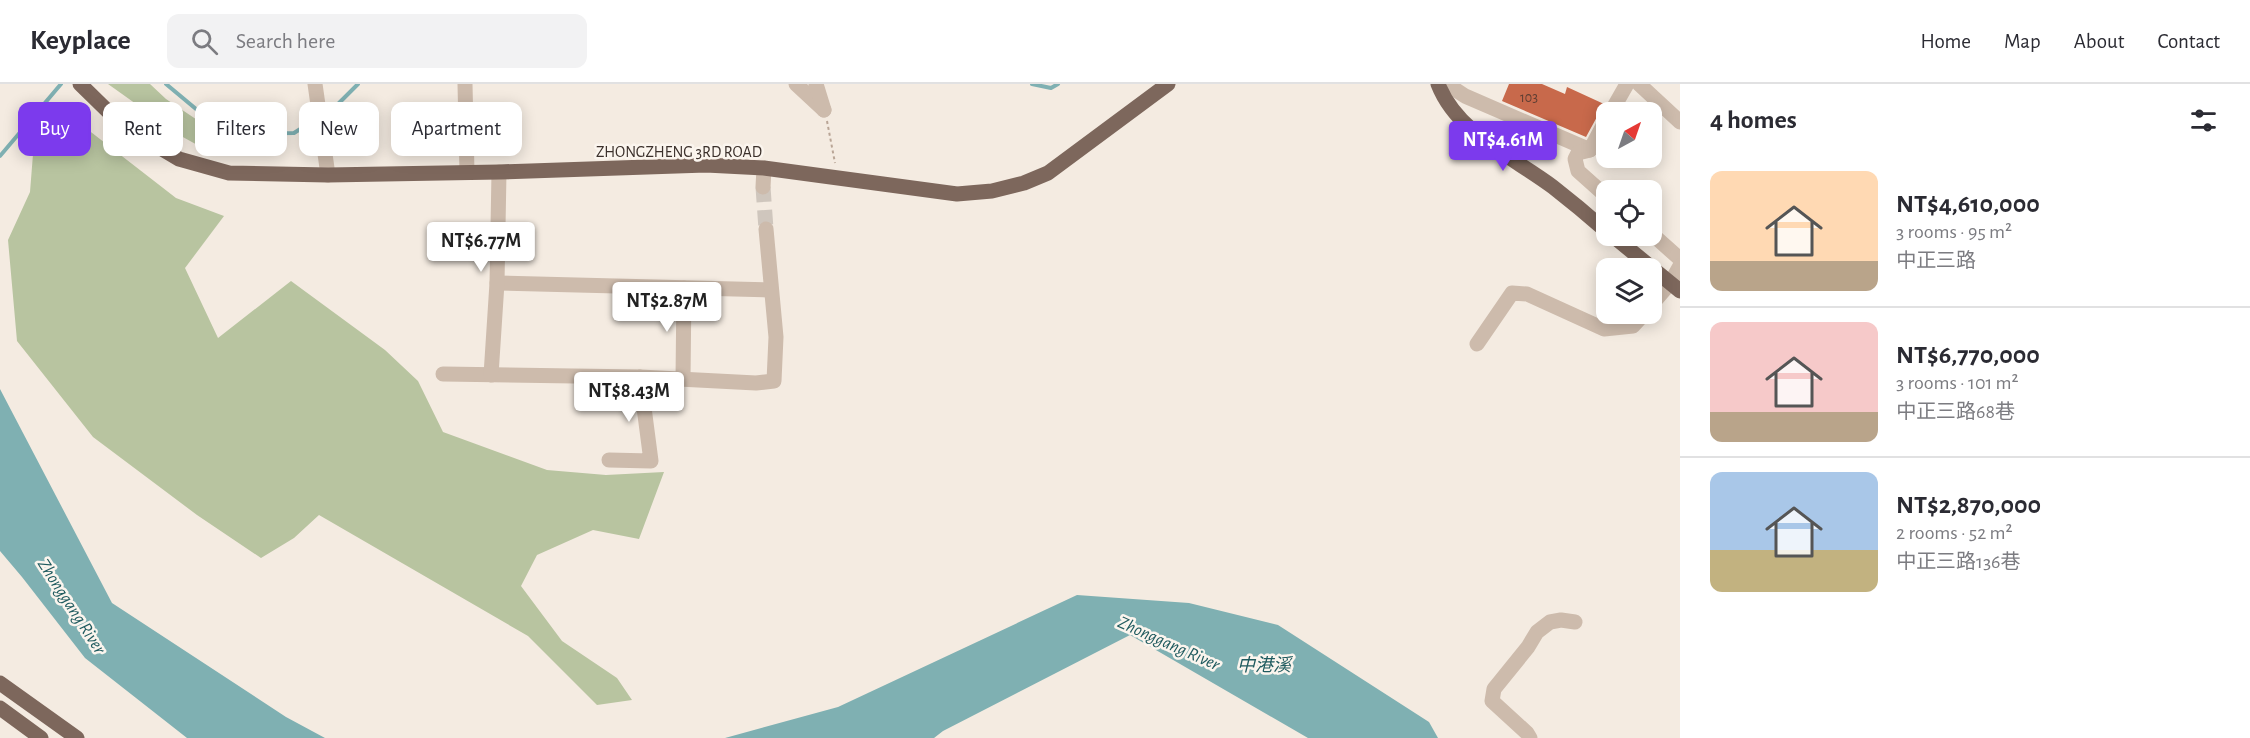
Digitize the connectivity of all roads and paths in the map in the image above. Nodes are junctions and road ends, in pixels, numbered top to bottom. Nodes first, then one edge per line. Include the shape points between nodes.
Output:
1 (80, 84) edge
2 (465, 84) edge
3 (796, 84) edge
4 (816, 84) edge
5 (1168, 84) edge
6 (1438, 84) edge
7 (1447, 84) edge
8 (1626, 84) edge
9 (1639, 84) edge
10 (315, 88) edge
11 (1616, 102) edge
12 (824, 110) junction
13 (1680, 122) edge
14 (1596, 139) edge
15 (1590, 150) junction
16 (764, 168) junction
17 (467, 172) junction
18 (499, 172) junction
19 (328, 175) junction
20 (837, 178) junction
21 (763, 187) tunnel mouth
22 (1596, 187) edge
23 (1596, 223) edge
24 (766, 229) tunnel mouth
25 (1662, 243) edge
26 (1625, 246) edge
27 (1680, 259) edge
28 (1680, 266) edge
29 (497, 283) junction
30 (1675, 286) edge
31 (684, 288) junction
32 (771, 290) junction
33 (1662, 296) edge
34 (1635, 324) edge
35 (1477, 344) dead end
36 (443, 374) dead end
37 (491, 375) junction
38 (640, 377) junction
39 (682, 378) junction
40 (609, 460) dead end
41 (1575, 622) dead end
42 (5, 686) edge
43 (0, 706) edge
44 (41, 738) edge
45 (77, 738) edge
46 (1530, 738) edge

1 - 19 main road, ZHONGZHENG 3RD ROAD via 122,125 179,159 229,174
2 - 17 street
3 - 12 street
4 - 12 street
5 - 20 main road, ZHONGZHENG 3RD ROAD via 1048,173 1024,183 957,194
6 - 23 main road via 1456,116
7 - 15 street via 1465,96
8 - 11 street
9 - 13 street
10 - 19 street
12 - 20 path
14 - 15 street
15 - 22 street via 1578,153 1575,159 1578,171
16 - 18 main road, ZHONGZHENG 3RD ROAD via 706,165
16 - 20 main road, ZHONGZHENG 3RD ROAD
16 - 21 street
17 - 18 main road, ZHONGZHENG 3RD ROAD
17 - 19 main road, ZHONGZHENG 3RD ROAD
18 - 29 street
24 - 32 street
25 - 27 street
26 - 30 main road
28 - 30 street
29 - 31 street
29 - 37 street
30 - 33 street
31 - 32 street
31 - 39 street
32 - 39 street via 776,337 774,381
34 - 35 street via 1604,329 1527,294 1512,293
36 - 37 street
37 - 38 street
38 - 39 street
38 - 40 street via 651,461
41 - 46 street via 1550,622 1537,632 1494,688 1492,701
42 - 43 street
42 - 45 main road
43 - 44 main road

